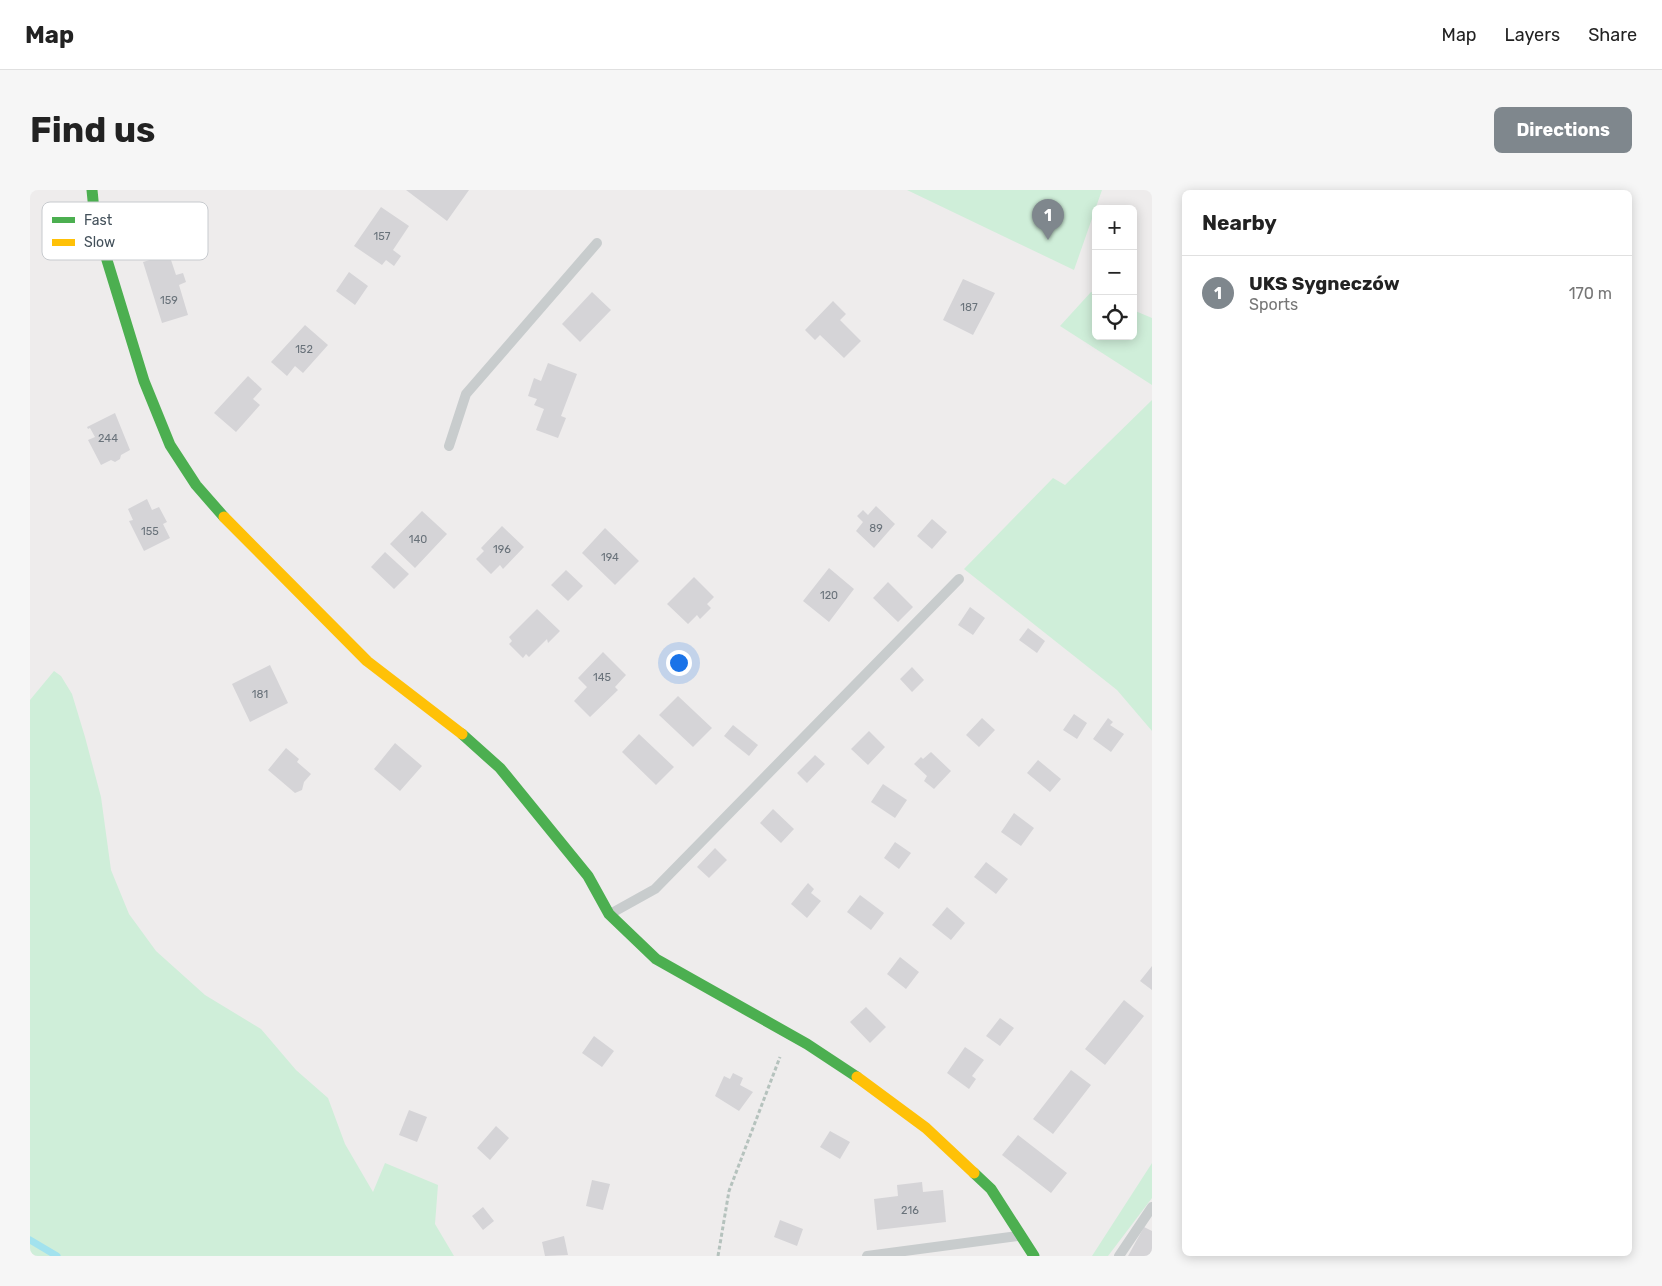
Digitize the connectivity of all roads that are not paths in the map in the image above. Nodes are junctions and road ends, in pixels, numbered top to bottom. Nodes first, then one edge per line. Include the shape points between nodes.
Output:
1 (597, 243) dead end
2 (107, 260) edge
3 (449, 446) dead end
4 (959, 579) dead end
5 (609, 914) junction
6 (1152, 1207) edge
7 (1021, 1236) junction
8 (867, 1256) edge
9 (1034, 1256) edge
10 (1119, 1256) edge

1 - 3 lane via 466,394
2 - 5 street via 144,382 170,445 196,485 234,529 367,661 463,735 500,768 588,876
4 - 5 lane via 655,888
5 - 7 street via 656,958 789,1034 866,1083 926,1128 991,1188
6 - 10 lane
7 - 8 lane
7 - 9 street

